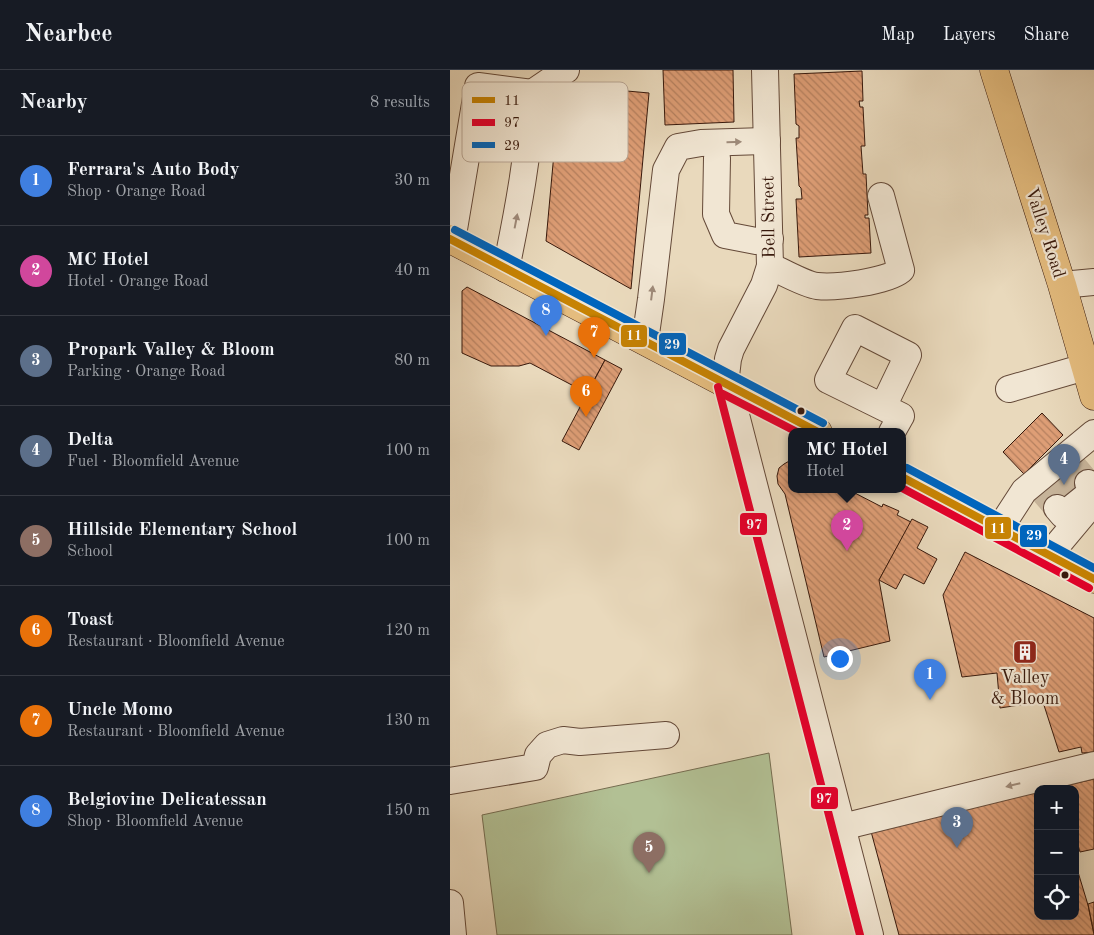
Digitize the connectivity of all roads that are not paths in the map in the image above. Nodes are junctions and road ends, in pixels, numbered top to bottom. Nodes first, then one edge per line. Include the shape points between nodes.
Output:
1 (566, 70) edge
2 (765, 70) edge
3 (994, 70) edge
4 (548, 82) edge
5 (767, 141) junction
6 (717, 158) dead end
7 (465, 162) edge
8 (526, 162) edge
9 (881, 196) dead end
10 (770, 239) junction
11 (451, 240) edge
12 (770, 266) junction
13 (506, 269) junction
14 (1094, 282) edge
15 (1062, 285) junction
16 (645, 341) junction
17 (1085, 367) junction
18 (728, 385) junction
19 (1009, 389) dead end
20 (1094, 396) edge
21 (883, 407) dead end
22 (810, 428) edge
23 (894, 428) edge
24 (1094, 433) edge
25 (906, 479) edge
26 (1079, 501) edge
27 (1000, 528) junction
28 (1049, 555) junction
29 (1094, 579) edge
30 (666, 735) dead end
31 (1094, 765) edge
32 (450, 781) edge
33 (842, 827) junction
34 (450, 903) edge
35 (453, 935) edge
36 (870, 935) edge

1 - 4 street
2 - 5 street, Bell Street
3 - 15 main road, Valley Road
5 - 10 street, Bell Street
16 -> 5 street via 666,170 678,147
6 - 10 street via 716,214 725,235 756,241
7 - 11 street
13 -> 8 street
9 - 12 street via 901,270 894,276 856,284 815,286
10 - 12 street, Bell Street
11 - 13 main road
12 - 18 street, Bell Street via 731,349 726,367
13 - 16 main road
14 - 15 street
15 - 17 main road, Valley Road
16 - 18 main road
17 - 19 street
17 - 20 main road, Valley Road
18 - 22 main road
18 - 33 street, Bell Street
21 - 23 street via 901,416
24 - 27 street via 1053,472 1024,491
25 - 27 main road
26 - 28 street
27 - 28 main road
28 - 29 main road
30 - 32 street via 580,742 563,740 547,745 538,755 535,767
31 -> 33 street
33 - 36 street, Bell Street
34 - 35 street

